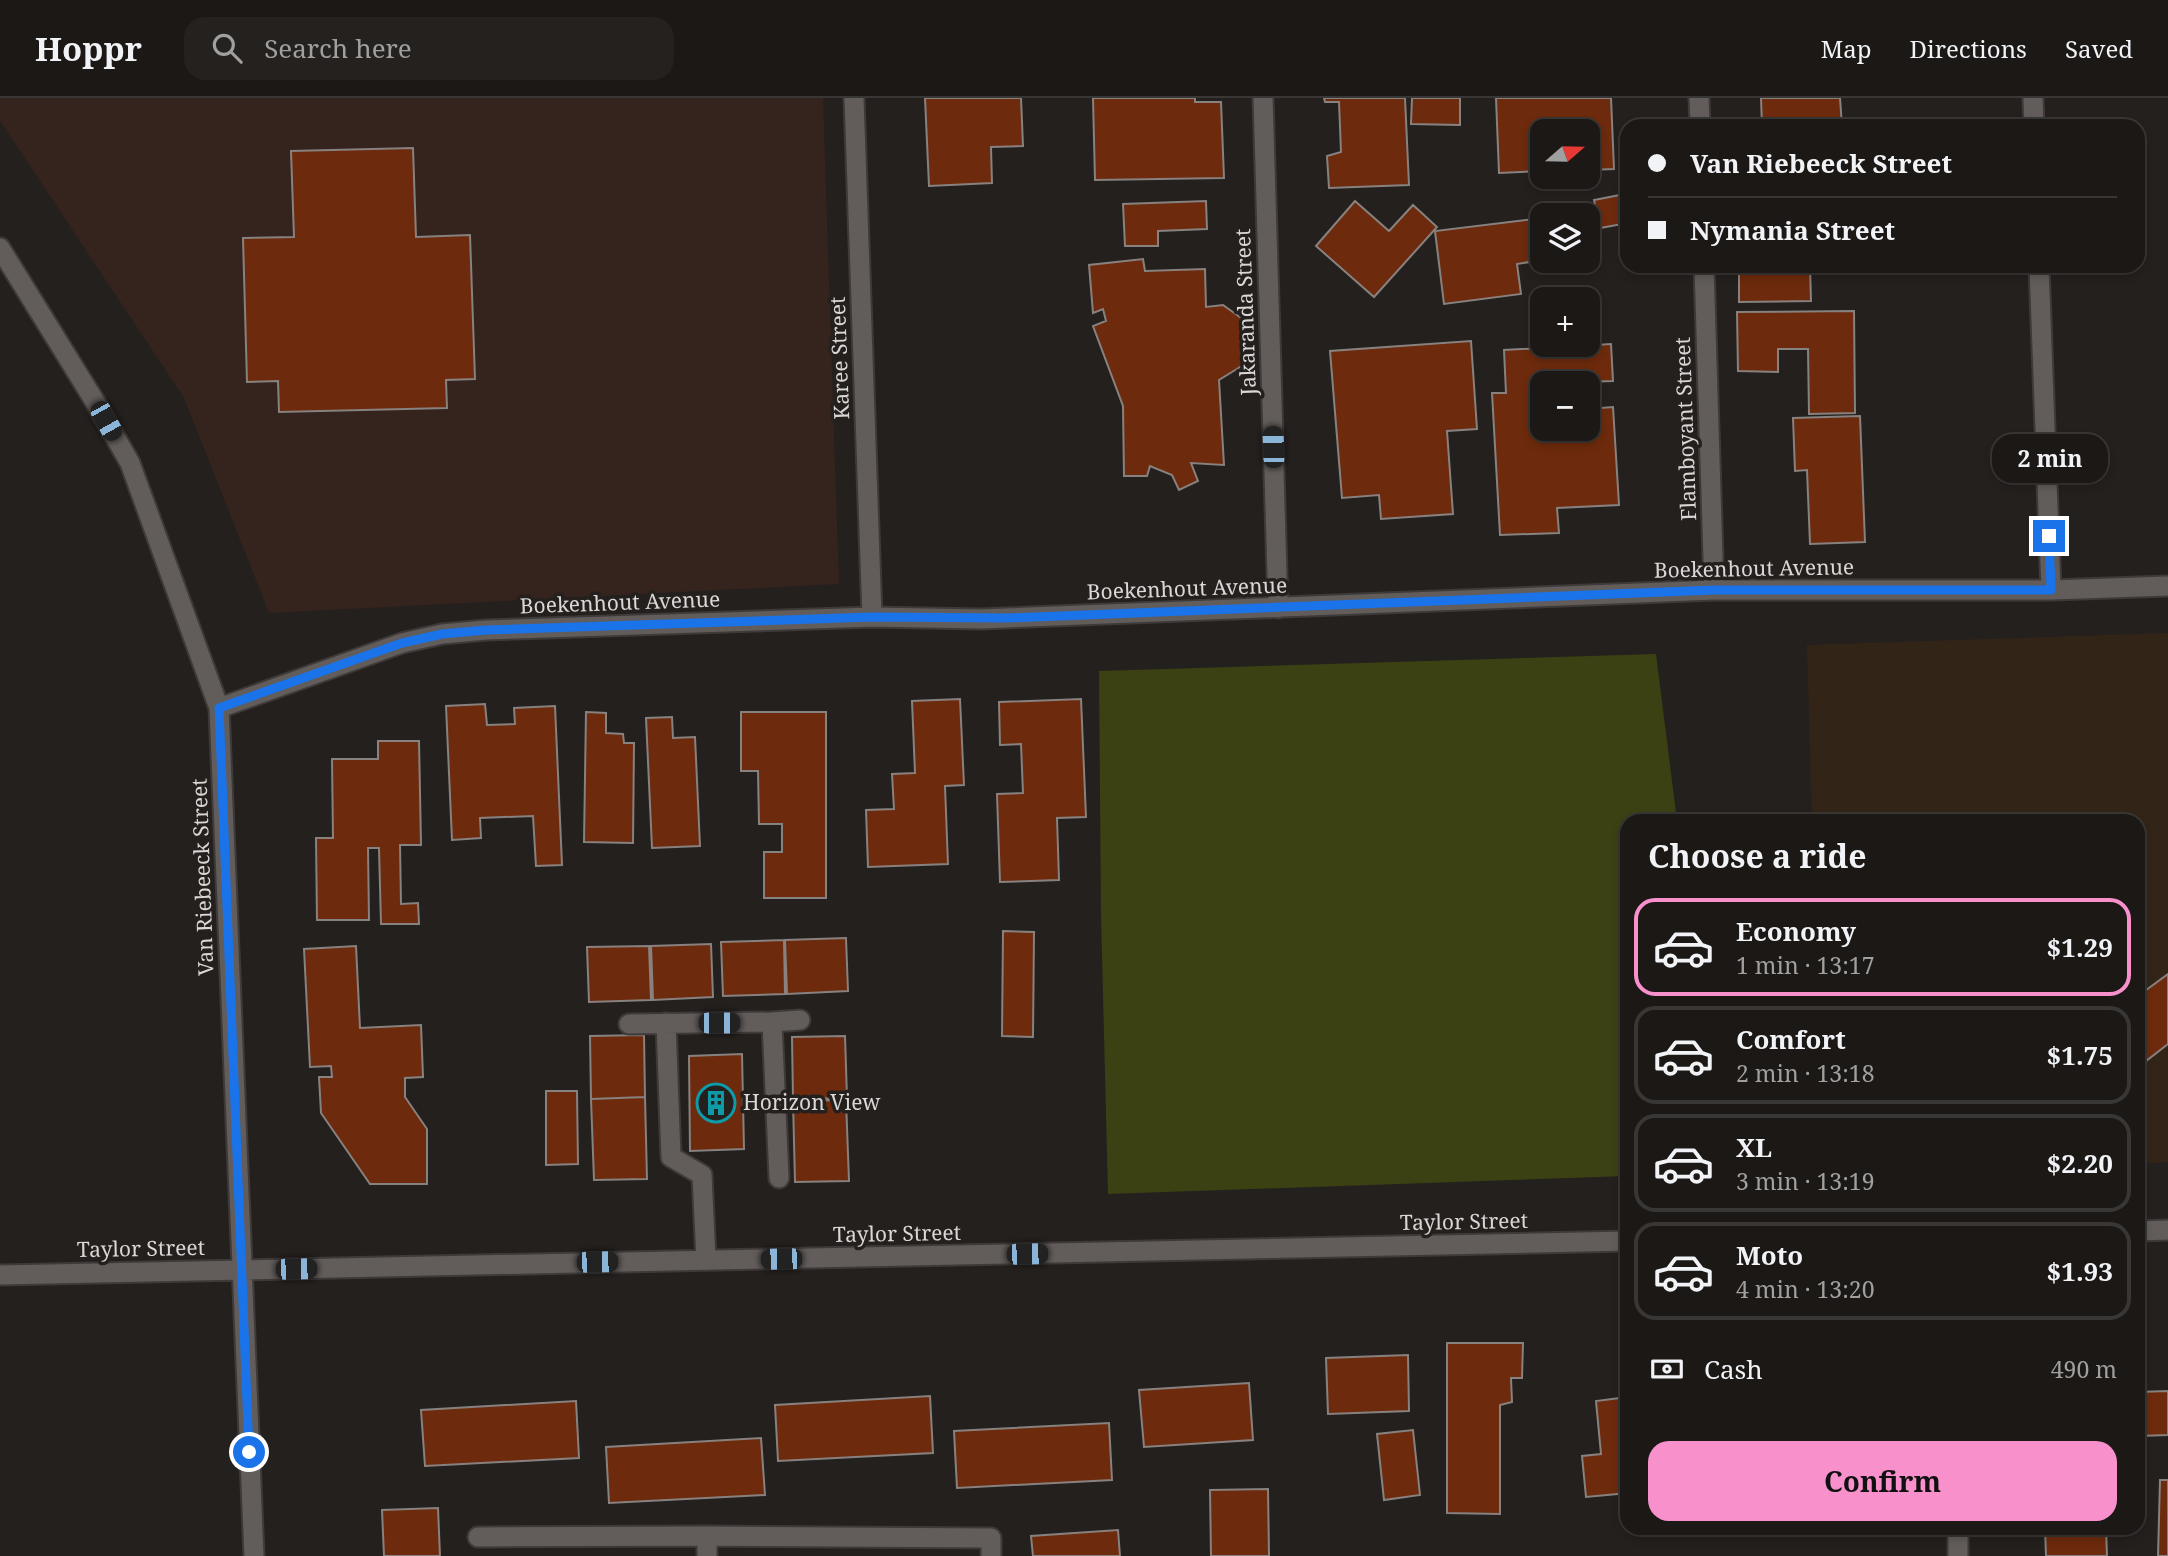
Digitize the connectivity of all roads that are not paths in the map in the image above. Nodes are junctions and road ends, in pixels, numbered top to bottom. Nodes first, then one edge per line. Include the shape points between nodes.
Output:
1 (854, 98) edge
2 (1263, 98) edge
3 (1699, 98) edge
4 (2033, 98) edge
5 (1700, 119) edge
6 (2034, 119) edge
7 (0, 248) edge
8 (1704, 273) edge
9 (2039, 273) edge
10 (2168, 586) edge
11 (1714, 590) junction
12 (2051, 590) junction
13 (1278, 608) junction
14 (872, 617) junction
15 (219, 708) junction
16 (800, 1020) dead end
17 (772, 1022) junction
18 (666, 1023) junction
19 (629, 1024) dead end
20 (779, 1178) dead end
21 (2168, 1230) edge
22 (2145, 1231) edge
23 (1620, 1241) edge
24 (706, 1260) junction
25 (241, 1270) junction
26 (0, 1275) edge
27 (1958, 1535) edge
28 (707, 1536) junction
29 (478, 1537) dead end
30 (254, 1556) edge
31 (707, 1556) edge
32 (991, 1556) edge
33 (1958, 1556) edge

1 - 14 street, Karee Street
2 - 13 street, Jakaranda Street
3 - 5 street
4 - 6 street
7 - 15 street, Van Riebeeck Street via 130,463
8 - 11 street, Flamboyant Street
9 - 12 street
10 - 12 street, Boekenhout Avenue
11 - 12 street, Boekenhout Avenue
11 - 13 street, Boekenhout Avenue
13 - 14 street, Boekenhout Avenue via 981,619
14 - 15 street, Boekenhout Avenue via 442,634 402,643
15 - 25 street, Van Riebeeck Street
16 - 17 street
17 - 18 street
17 - 20 street
18 - 19 street
18 - 24 street via 671,1157 702,1175
21 - 22 street
23 - 24 street, Taylor Street
24 - 25 street, Taylor Street
25 - 26 street, Taylor Street
25 - 30 street, Van Riebeeck Street
27 - 33 street
28 - 29 street
28 - 31 street
28 - 32 street via 990,1538

